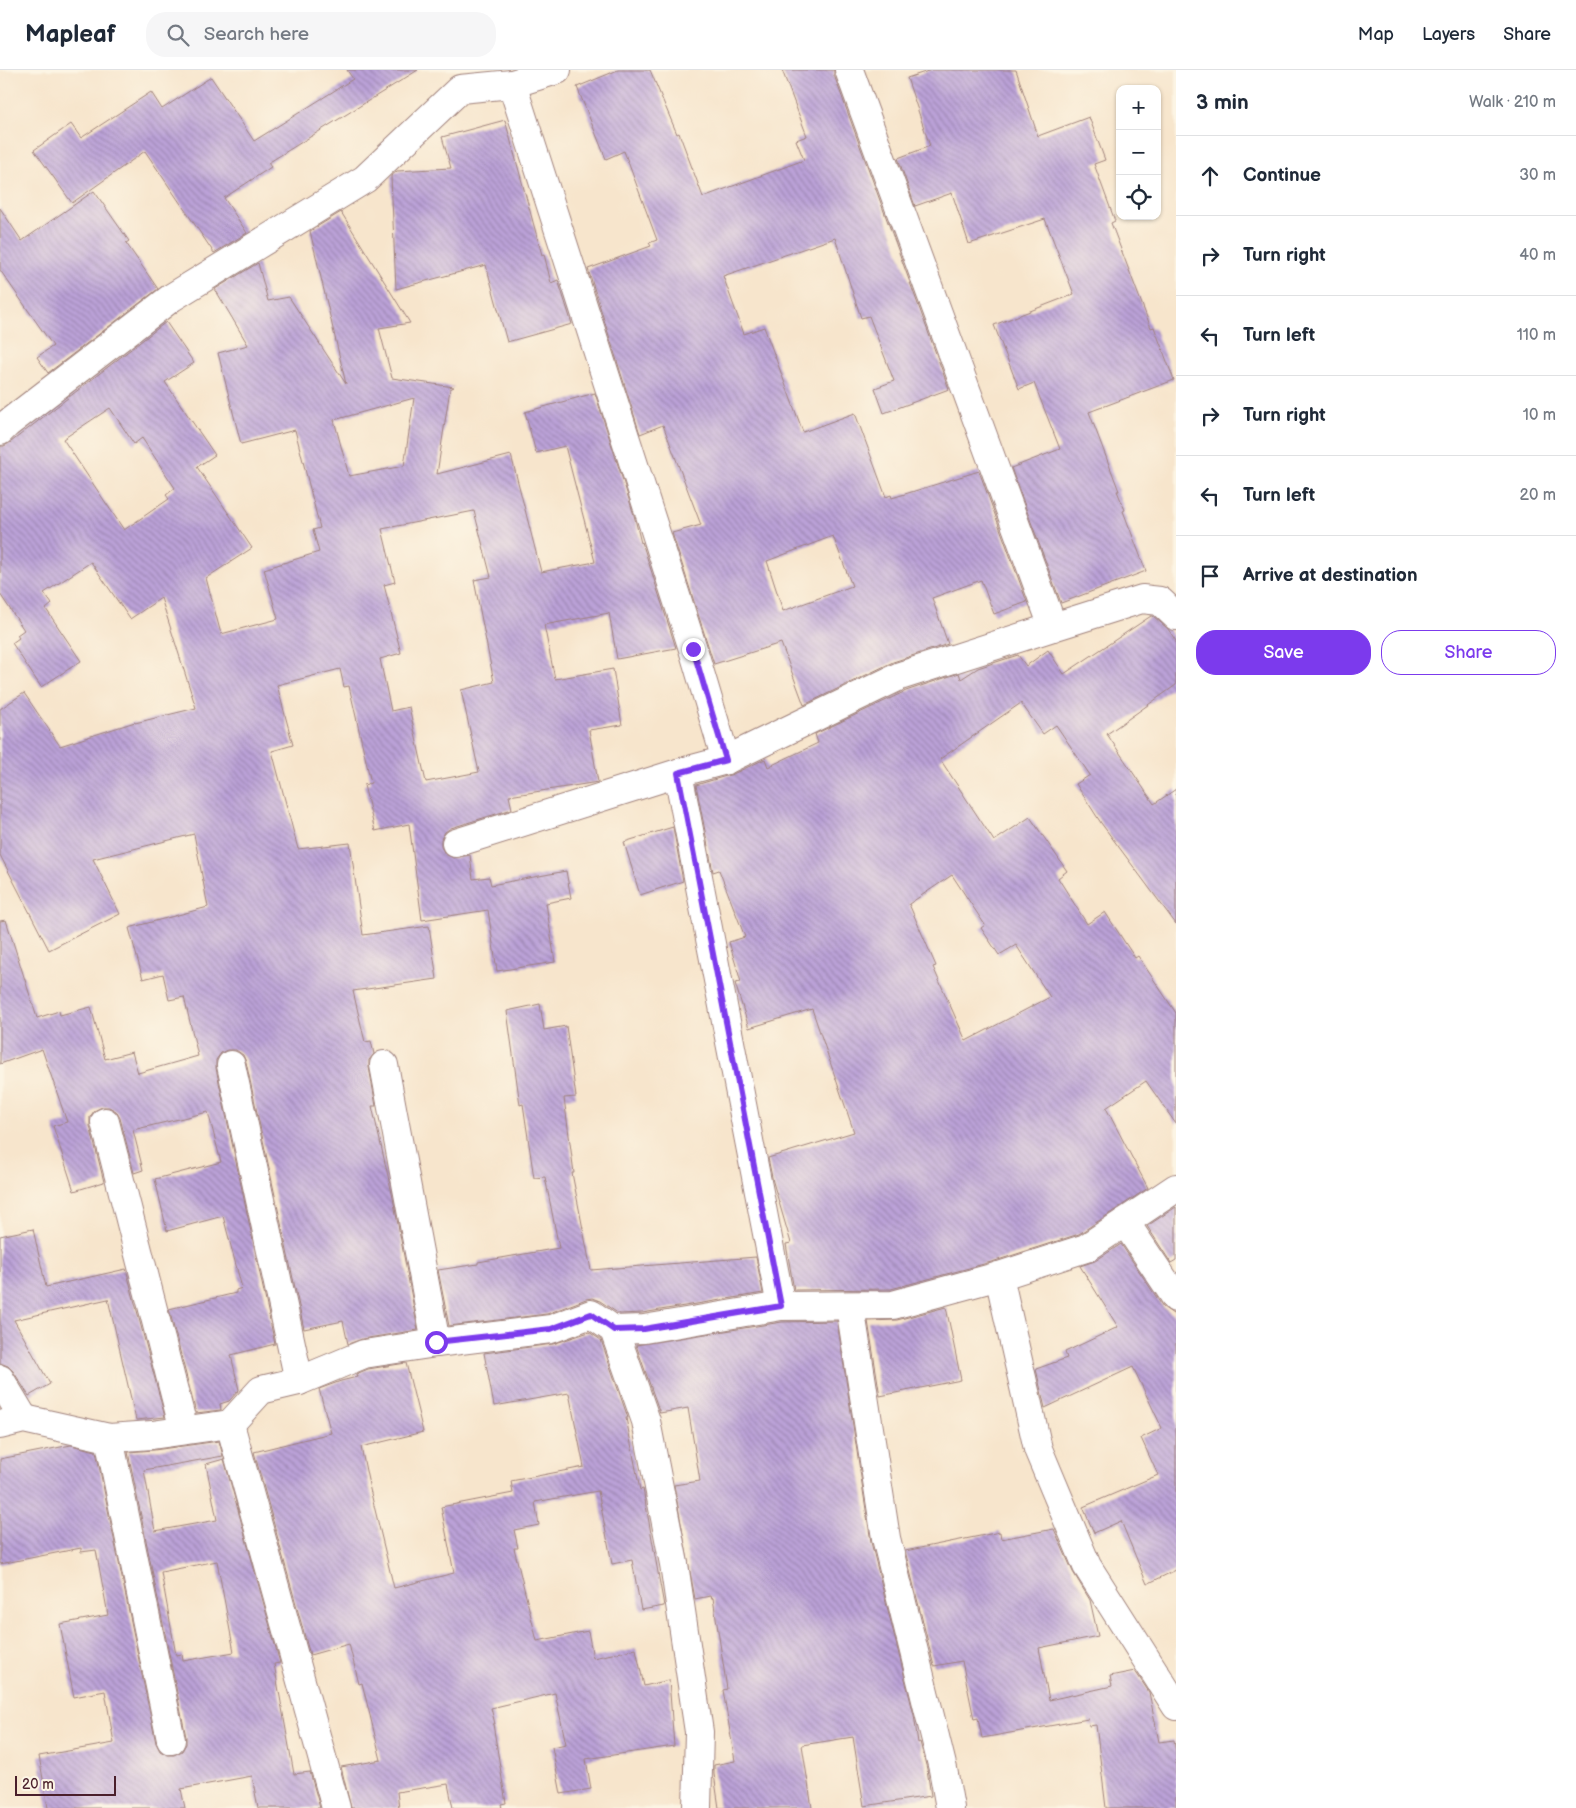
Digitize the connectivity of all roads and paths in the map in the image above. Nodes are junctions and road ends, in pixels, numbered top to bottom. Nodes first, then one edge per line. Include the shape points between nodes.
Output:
1 (557, 70) edge
2 (849, 70) edge
3 (456, 79) edge
4 (512, 84) junction
5 (0, 431) edge
6 (1176, 616) edge
7 (1054, 627) junction
8 (726, 760) junction
9 (678, 773) junction
10 (456, 843) dead end
11 (231, 1065) dead end
12 (384, 1065) dead end
13 (105, 1122) dead end
14 (1176, 1188) edge
15 (1125, 1222) junction
16 (1000, 1276) junction
17 (1176, 1298) edge
18 (781, 1306) junction
19 (850, 1306) junction
20 (614, 1330) junction
21 (436, 1342) junction
22 (0, 1379) edge
23 (299, 1382) junction
24 (12, 1422) edge
25 (230, 1424) junction
26 (184, 1430) junction
27 (109, 1438) junction
28 (1176, 1706) edge
29 (171, 1740) dead end
30 (336, 1808) edge
31 (697, 1808) edge
32 (950, 1808) edge

1 - 4 street
2 - 7 street
3 - 4 street
3 - 5 street via 365,179 170,298
4 - 8 street
6 - 7 street via 1160,601 1142,599
7 - 8 street via 900,676
8 - 9 street
9 - 10 street
9 - 18 street
11 - 23 street
12 - 21 street
13 - 26 street
14 - 15 street
15 - 16 street via 1086,1248
15 - 17 street
16 - 19 street via 893,1305
16 - 28 street via 1038,1449 1087,1566
18 - 19 street
18 - 20 street via 644,1329
19 - 32 street via 886,1538
20 - 21 street via 591,1314 551,1329
20 - 31 street via 646,1421 674,1564 698,1732
21 - 23 street via 364,1354
22 - 24 street
23 - 25 street via 261,1390
24 - 27 street
25 - 26 street
25 - 30 street
26 - 27 street
27 - 29 street

